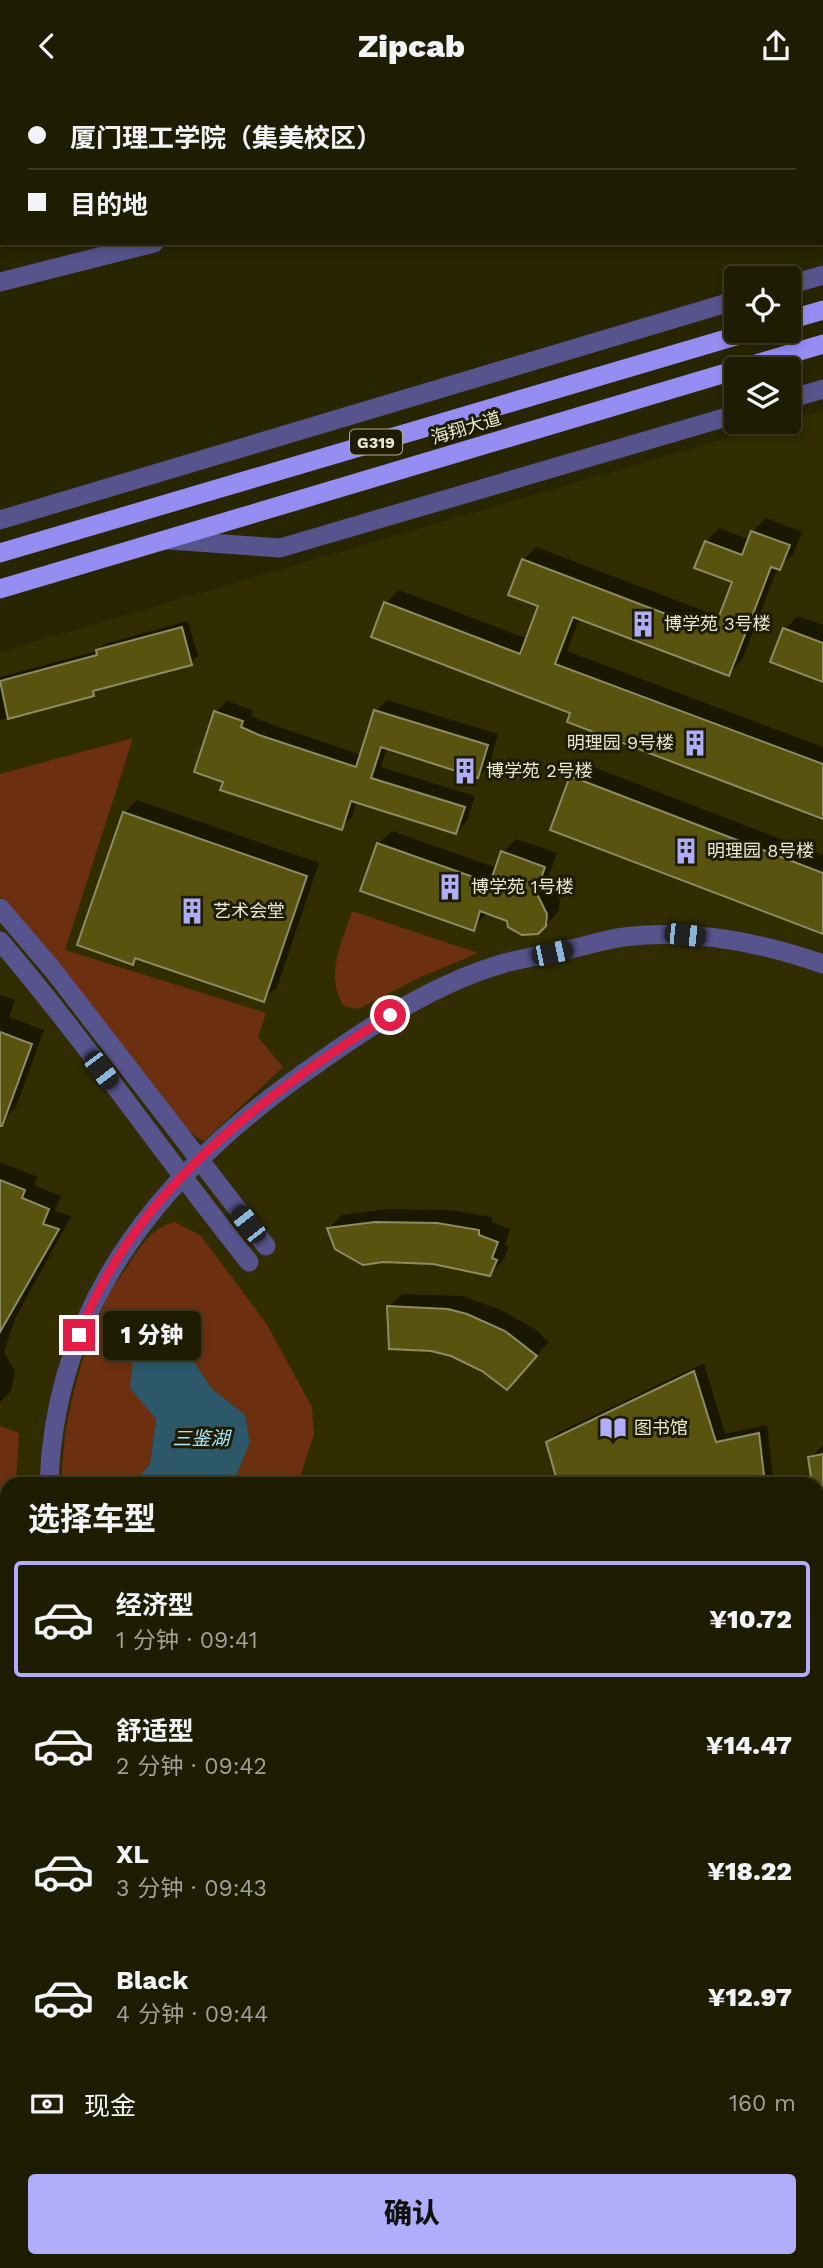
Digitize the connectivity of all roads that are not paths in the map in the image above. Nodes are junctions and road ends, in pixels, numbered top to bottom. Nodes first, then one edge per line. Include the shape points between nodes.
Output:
1 (147, 245) edge
2 (823, 275) edge
3 (801, 281) edge
4 (0, 282) edge
5 (724, 304) edge
6 (823, 310) edge
7 (801, 316) edge
8 (724, 339) edge
9 (823, 344) edge
10 (823, 389) edge
11 (801, 395) edge
12 (724, 418) edge
13 (0, 520) edge
14 (163, 540) junction
15 (0, 553) edge
16 (0, 589) edge
17 (0, 908) edge
18 (0, 941) edge
19 (823, 964) edge
20 (197, 1159) junction
21 (181, 1177) junction
22 (265, 1246) dead end
23 (249, 1262) dead end
24 (50, 1477) edge

1 - 4 street
2 - 3 street
5 - 13 street
6 - 7 highway
8 - 15 highway, 海翔大道 / G319
9 - 14 highway, 海翔大道 / G319
10 - 11 street
12 - 14 street via 280,548
14 - 16 highway, 海翔大道 / G319
17 - 20 street
18 - 21 street
19 - 20 street via 777,949 685,935 624,937 503,964 445,987 367,1030 266,1098
20 - 21 street
20 - 22 street
21 - 23 street
21 - 24 street via 128,1243 85,1319 62,1382

